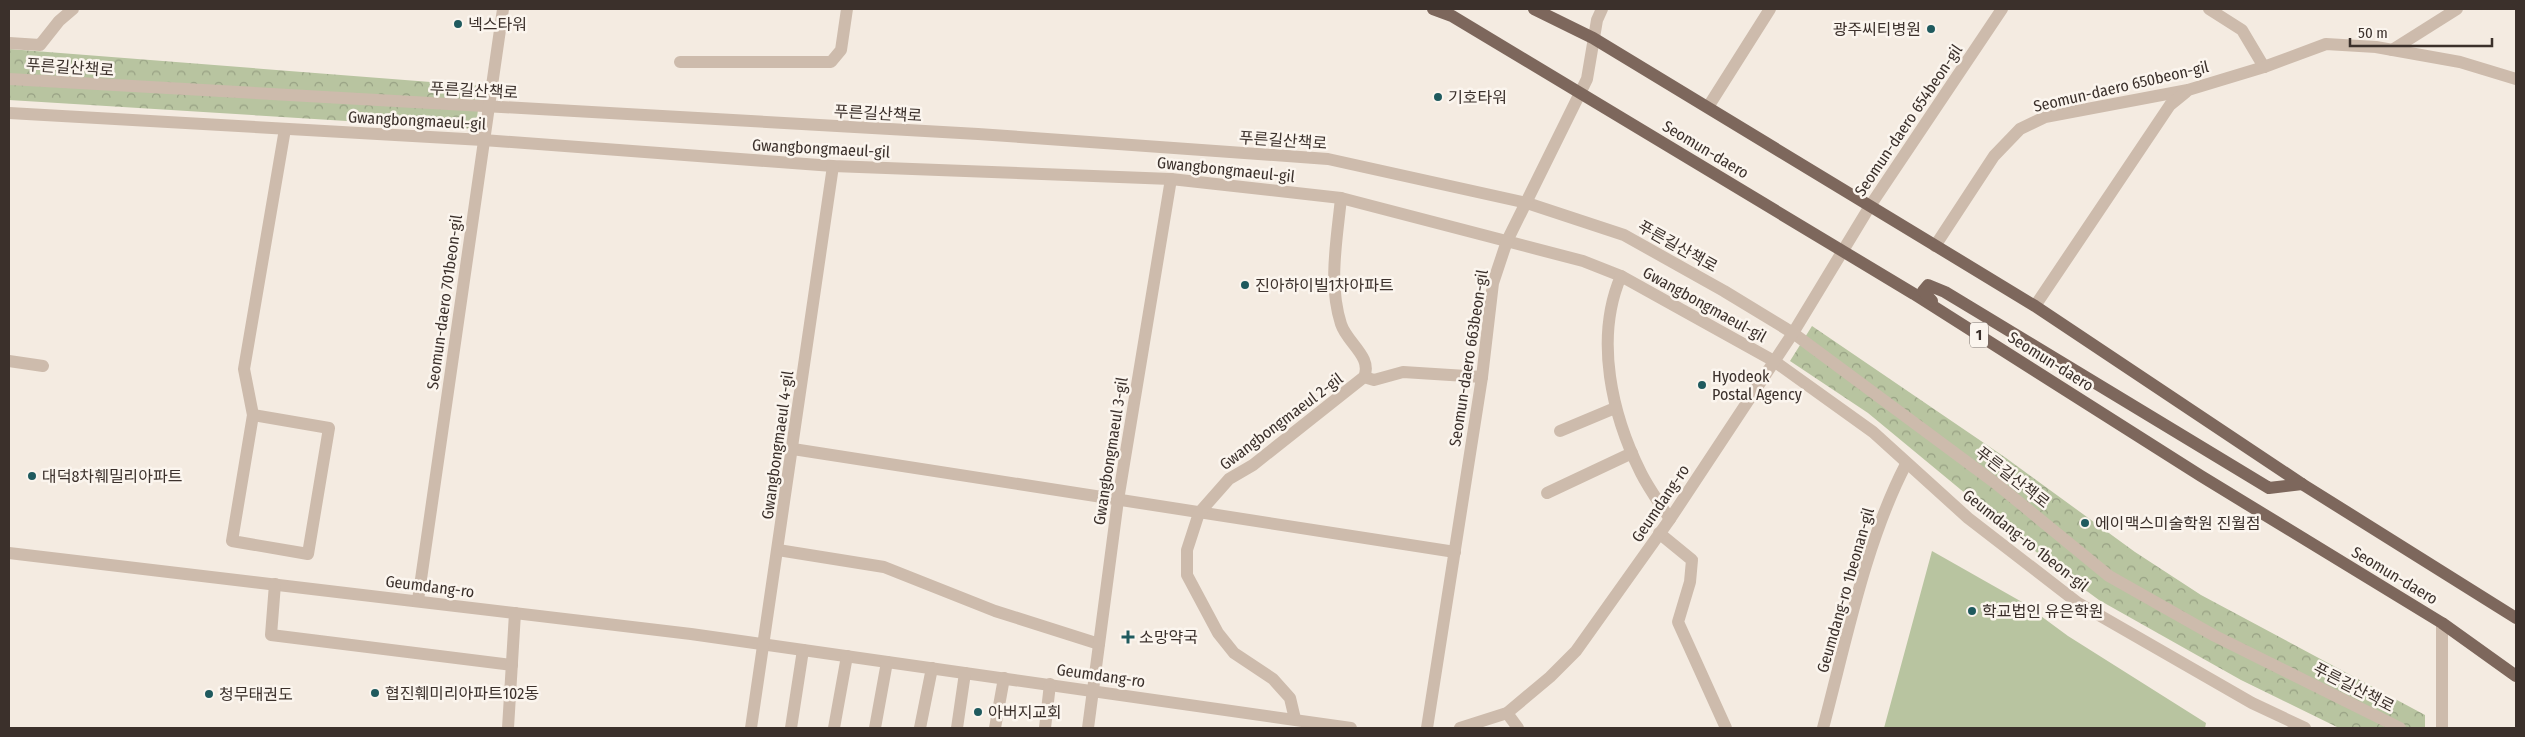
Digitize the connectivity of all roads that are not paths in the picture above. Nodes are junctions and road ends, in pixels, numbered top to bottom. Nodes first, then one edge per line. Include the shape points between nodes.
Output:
1 (73, 9) edge
2 (502, 9) edge
3 (846, 9) edge
4 (1433, 9) edge
5 (1534, 9) edge
6 (1602, 9) edge
7 (1770, 9) edge
8 (2002, 9) edge
9 (2209, 9) edge
10 (2457, 9) edge
11 (1593, 38) junction
12 (9, 43) edge
13 (2392, 50) junction
14 (680, 62) dead end
15 (2264, 67) junction
16 (2516, 79) edge
17 (9, 80) edge
18 (2188, 90) junction
19 (1580, 92) junction
20 (1708, 107) junction
21 (488, 108) junction
22 (9, 114) edge
23 (285, 129) junction
24 (483, 140) junction
25 (833, 166) junction
26 (1171, 179) junction
27 (1341, 198) junction
28 (1527, 203) junction
29 (1870, 206) junction
30 (1507, 241) junction
31 (1935, 246) junction
32 (1842, 251) junction
33 (1621, 276) junction
34 (2035, 306) junction
35 (1950, 317) junction
36 (1793, 333) junction
37 (9, 361) edge
38 (1774, 361) junction
39 (43, 366) dead end
40 (1364, 377) junction
41 (1482, 377) junction
42 (1615, 408) junction
43 (253, 415) junction
44 (1560, 431) dead end
45 (793, 449) junction
46 (1632, 453) junction
47 (1906, 464) junction
48 (2302, 484) junction
49 (1547, 493) dead end
50 (1118, 500) junction
51 (1199, 513) junction
52 (1670, 519) junction
53 (1659, 533) junction
54 (778, 550) junction
55 (1455, 552) junction
56 (9, 553) edge
57 (275, 584) junction
58 (418, 600) junction
59 (515, 613) junction
60 (2516, 618) edge
61 (2442, 623) junction
62 (765, 644) junction
63 (1099, 644) junction
64 (803, 650) junction
65 (847, 656) junction
66 (887, 662) junction
67 (512, 665) junction
68 (932, 668) junction
69 (965, 673) junction
70 (2516, 676) edge
71 (1004, 678) junction
72 (1050, 684) junction
73 (1093, 690) junction
74 (1507, 713) junction
75 (1295, 719) junction
76 (508, 728) edge
77 (751, 728) edge
78 (791, 728) edge
79 (834, 728) edge
80 (875, 728) edge
81 (920, 728) edge
82 (957, 728) edge
83 (996, 728) edge
84 (1045, 728) edge
85 (1088, 728) edge
86 (1351, 728) edge
87 (1427, 728) edge
88 (1462, 728) edge
89 (1518, 728) edge
90 (1726, 728) edge
91 (1823, 728) edge
92 (2305, 728) edge
93 (2400, 728) edge
94 (2442, 728) edge

1 - 12 street via 40,45
2 - 21 street, Seomun-daero 701beon-gil
3 - 14 street via 841,50 831,62
4 - 19 main road, Seomun-daero / 1 via 1452,16
5 - 11 main road, Seomun-daero
6 - 11 street, Seomun-daero 663beon-gil
7 - 20 street
8 - 29 street, Seomun-daero 654beon-gil
9 - 15 street via 2242,30
10 - 13 street
11 - 19 street, Seomun-daero 663beon-gil via 1587,79
11 - 20 main road, Seomun-daero
13 - 15 street, Seomun-daero 650beon-gil via 2376,46 2326,44
13 - 16 street, Seomun-daero 650beon-gil via 2460,62
15 - 18 street, Seomun-daero 650beon-gil
17 - 21 street, 푸른길산책로
18 - 31 street, Seomun-daero 650beon-gil via 2045,117 2020,129 1994,156
18 - 34 street via 2170,105
19 - 28 street, Seomun-daero 663beon-gil
19 - 32 main road, Seomun-daero / 1
20 - 29 main road, Seomun-daero
21 - 24 street, Seomun-daero 701beon-gil
21 - 28 street, 푸른길산책로 via 968,134 1328,159
22 - 23 street, Gwangbongmaeul-gil
23 - 24 street, Gwangbongmaeul-gil
23 - 43 street via 244,369
24 - 25 street, Gwangbongmaeul-gil
24 - 58 street, Seomun-daero 701beon-gil
25 - 26 street, Gwangbongmaeul-gil
25 - 45 street, Gwangbongmaeul 4-gil
26 - 27 street, Gwangbongmaeul-gil
26 - 50 street, Gwangbongmaeul 3-gil
27 - 30 street, Gwangbongmaeul-gil
27 - 40 street, Gwangbongmaeul 2-gil via 1335,271 1338,311 1347,338 1364,358 1367,366
28 - 30 street, Seomun-daero 663beon-gil
28 - 36 street, 푸른길산책로 via 1624,235
29 - 31 main road, Seomun-daero
29 - 32 street, Seomun-daero 654beon-gil
30 - 33 street, Gwangbongmaeul-gil via 1589,263
30 - 41 street, Seomun-daero 663beon-gil via 1493,283
31 - 34 main road, Seomun-daero
32 - 35 main road, Seomun-daero / 1
32 - 36 street, Geumdang-ro
33 - 38 street, Gwangbongmaeul-gil
33 - 42 street, Gwangbongmaeul-gil via 1613,302 1608,341
34 - 48 main road, Seomun-daero
35 - 48 main road via 1925,294 1923,291 1928,285 1945,292 2269,488
35 - 61 main road, Seomun-daero / 1
36 - 38 street, Geumdang-ro
36 - 93 street, 푸른길산책로 via 1998,485 2109,576 2215,636
37 - 39 street
38 - 47 street, Geumdang-ro 1beon-gil via 1873,432
38 - 52 street, Geumdang-ro
40 - 41 street via 1374,380 1402,372
40 - 51 street, Gwangbongmaeul 2-gil via 1253,465 1229,478
41 - 55 street, Seomun-daero 663beon-gil
42 - 44 street
42 - 46 street, Gwangbongmaeul-gil
43 - 43 street via 329,428 308,554 232,541
45 - 50 street
45 - 54 street, Gwangbongmaeul 4-gil
46 - 49 street
46 - 52 street, Gwangbongmaeul-gil via 1641,474
47 - 91 street, Geumdang-ro 1beonan-gil via 1876,534
47 - 92 street, Geumdang-ro 1beon-gil via 1968,518 2078,603 2252,703
48 - 60 main road, Seomun-daero
50 - 51 street
50 - 63 street, Gwangbongmaeul 3-gil
51 - 55 street
51 - 75 street, Gwangbongmaeul 2-gil via 1187,550 1186,575 1191,586 1218,633 1234,653 1273,679 1290,698
52 - 53 street, Geumdang-ro
53 - 74 street, Geumdang-ro via 1576,651
53 - 90 street via 1692,560 1690,582 1678,622
54 - 62 street, Gwangbongmaeul 4-gil
54 - 63 street via 884,568 995,612
55 - 87 street, Seomun-daero 663beon-gil
56 - 57 street, Geumdang-ro
57 - 58 street, Geumdang-ro
57 - 67 street via 271,635
58 - 59 street, Geumdang-ro
59 - 62 street, Geumdang-ro
59 - 67 street
61 - 70 main road, Seomun-daero / 1
61 - 94 street
62 - 64 street, Geumdang-ro
62 - 77 street, Gwangbongmaeul 4-gil
63 - 73 street, Gwangbongmaeul 3-gil
64 - 65 street, Geumdang-ro
64 - 78 street
65 - 66 street, Geumdang-ro
65 - 79 street
66 - 68 street, Geumdang-ro
66 - 80 street
67 - 76 street
68 - 69 street, Geumdang-ro
68 - 81 street
69 - 71 street, Geumdang-ro
69 - 82 street
71 - 72 street, Geumdang-ro
71 - 83 street
72 - 73 street, Geumdang-ro
72 - 84 street
73 - 75 street, Geumdang-ro
73 - 85 street, Gwangbongmaeul 3-gil
74 - 88 street, Geumdang-ro
74 - 89 street
75 - 86 street, Geumdang-ro

